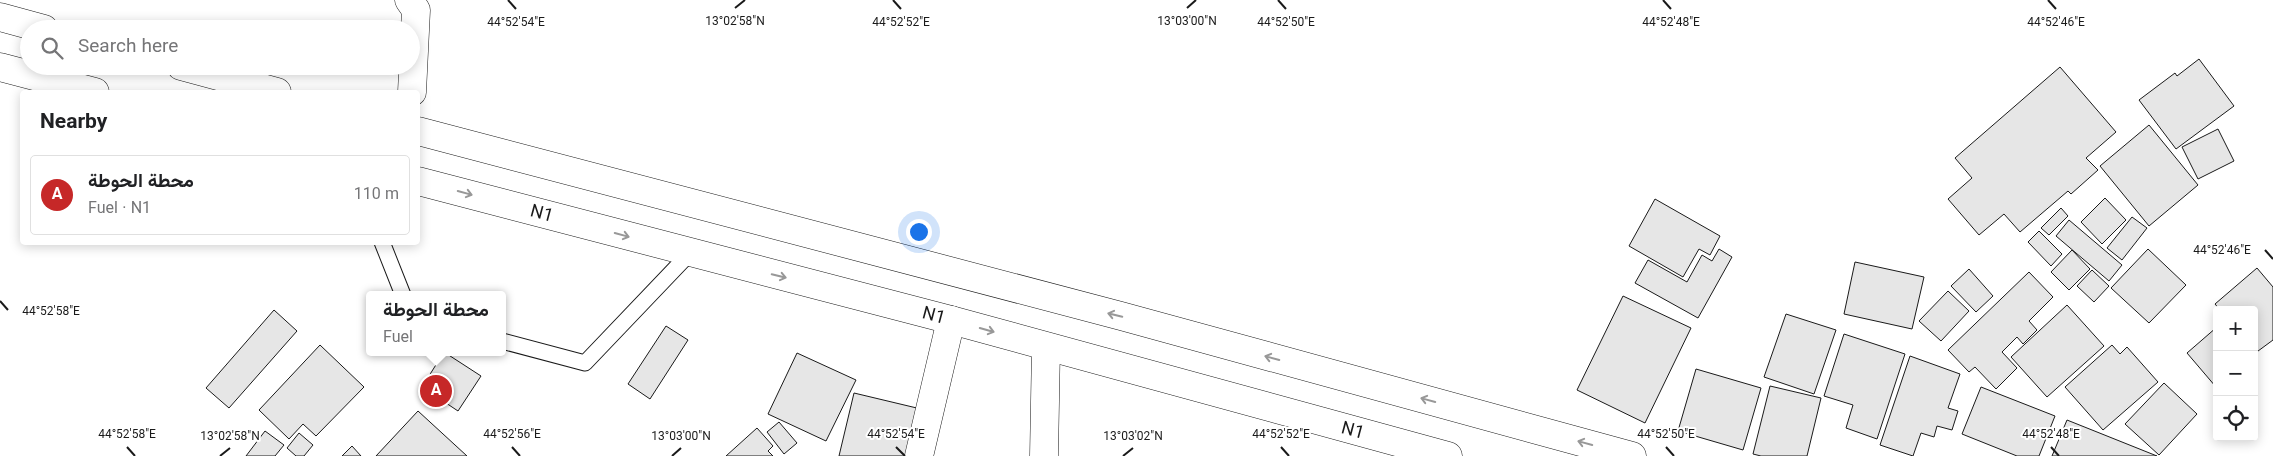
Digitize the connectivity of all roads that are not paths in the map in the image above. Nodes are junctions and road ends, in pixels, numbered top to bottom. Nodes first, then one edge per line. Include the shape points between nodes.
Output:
1 (409, 0) edge
2 (0, 17) edge
3 (416, 20) edge
4 (20, 22) edge
5 (0, 66) edge
6 (20, 71) edge
7 (33, 75) edge
8 (214, 75) edge
9 (413, 75) edge
10 (88, 90) edge
11 (270, 90) edge
12 (412, 90) edge
13 (420, 132) edge
14 (420, 182) edge
15 (383, 245) edge
16 (690, 253) junction
17 (401, 291) edge
18 (951, 320) junction
19 (506, 342) edge
20 (1046, 347) junction
21 (919, 456) edge
22 (1044, 456) edge
23 (1448, 456) edge
24 (1632, 456) edge

1 - 3 main road via 416,10
2 - 4 main road
5 - 6 main road
7 - 10 main road
8 - 11 main road
9 - 12 main road
24 -> 13 main road via 1121,316
14 -> 16 main road, N1 / N1
15 - 17 lane
16 -> 18 main road, N1 / N1
16 - 19 lane via 585,363
18 -> 20 main road, N1 / N1
18 - 21 main road
20 - 22 main road
20 - 23 main road, N1 / N1

